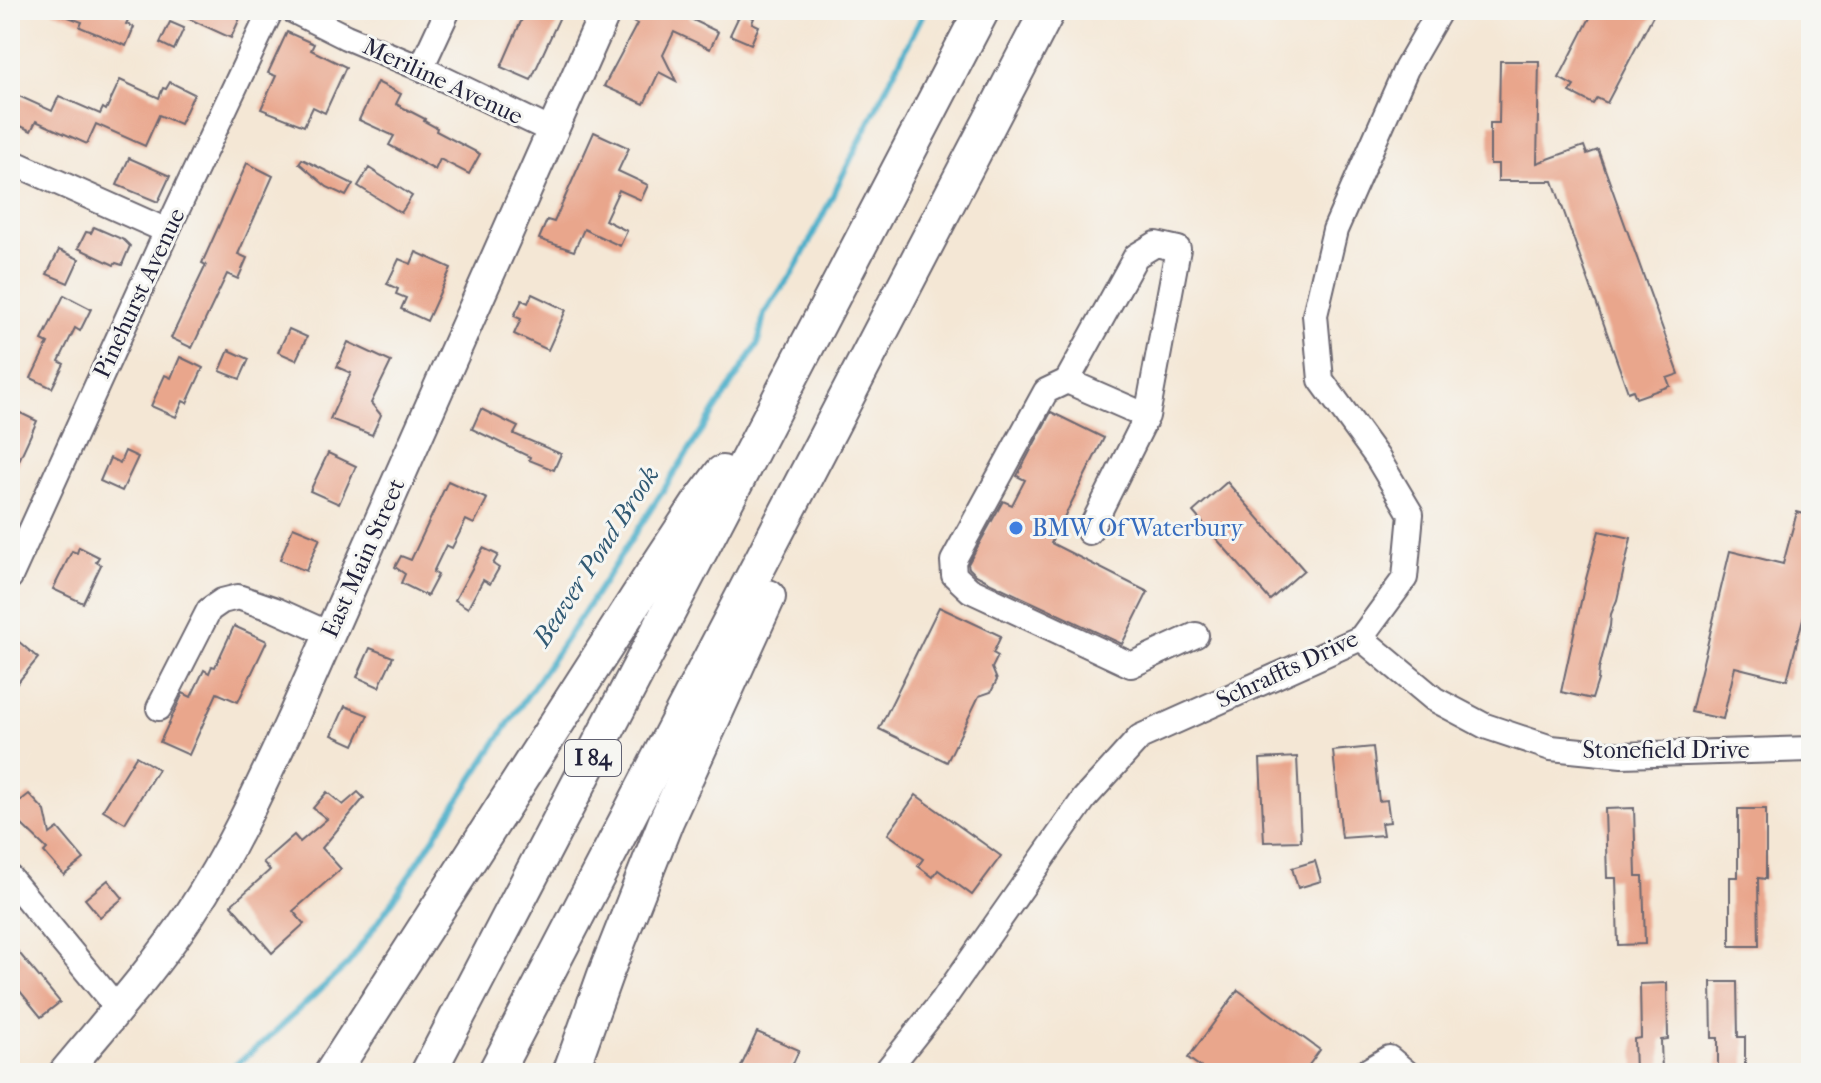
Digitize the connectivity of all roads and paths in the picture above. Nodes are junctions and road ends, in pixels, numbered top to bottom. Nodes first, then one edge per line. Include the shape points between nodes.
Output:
1 (271, 10) edge
2 (292, 10) edge
3 (448, 10) edge
4 (606, 10) edge
5 (982, 10) edge
6 (1048, 10) edge
7 (1440, 10) edge
8 (421, 68) junction
9 (552, 131) junction
10 (10, 161) edge
11 (167, 231) junction
12 (1067, 381) junction
13 (1147, 416) junction
14 (757, 442) junction
15 (809, 469) junction
16 (1089, 532) dead end
17 (10, 577) edge
18 (329, 634) junction
19 (1196, 635) dead end
20 (1361, 638) junction
21 (159, 708) dead end
22 (1811, 749) edge
23 (10, 878) edge
24 (118, 1009) junction
25 (64, 1073) edge
26 (332, 1073) edge
27 (428, 1073) edge
28 (495, 1073) edge
29 (570, 1073) edge
30 (885, 1073) edge
31 (1364, 1073) edge
32 (1407, 1073) edge

1 - 11 street, Pinehurst Avenue
2 - 8 street, Meriline Avenue
3 - 8 street
4 - 9 main road, East Main Street
5 - 14 highway, I 84
6 - 15 highway, I 84
7 - 20 street, Schraffts Drive via 1406,69 1335,230 1315,315 1321,380 1411,514 1405,578
8 - 9 street, Meriline Avenue
9 - 18 main road, East Main Street
10 - 11 street
11 - 17 street, Pinehurst Avenue
12 - 13 street
12 - 13 street via 1136,256 1156,244 1178,249
12 - 19 street via 1046,391 953,561 954,575 970,590 1131,665
13 - 16 street
14 - 26 highway via 698,505
14 - 27 highway, I 84
15 - 28 highway, I 84
15 - 29 highway via 802,525 680,787
18 - 21 street via 238,597 222,601 209,610
18 - 24 main road, East Main Street via 214,875
20 - 22 street, Stonefield Drive via 1434,699 1485,726 1551,748 1622,755
20 - 30 street, Schraffts Drive via 1140,737 1084,799 943,1000
23 - 24 street
24 - 25 main road, East Main Street
31 - 32 street via 1389,1058

